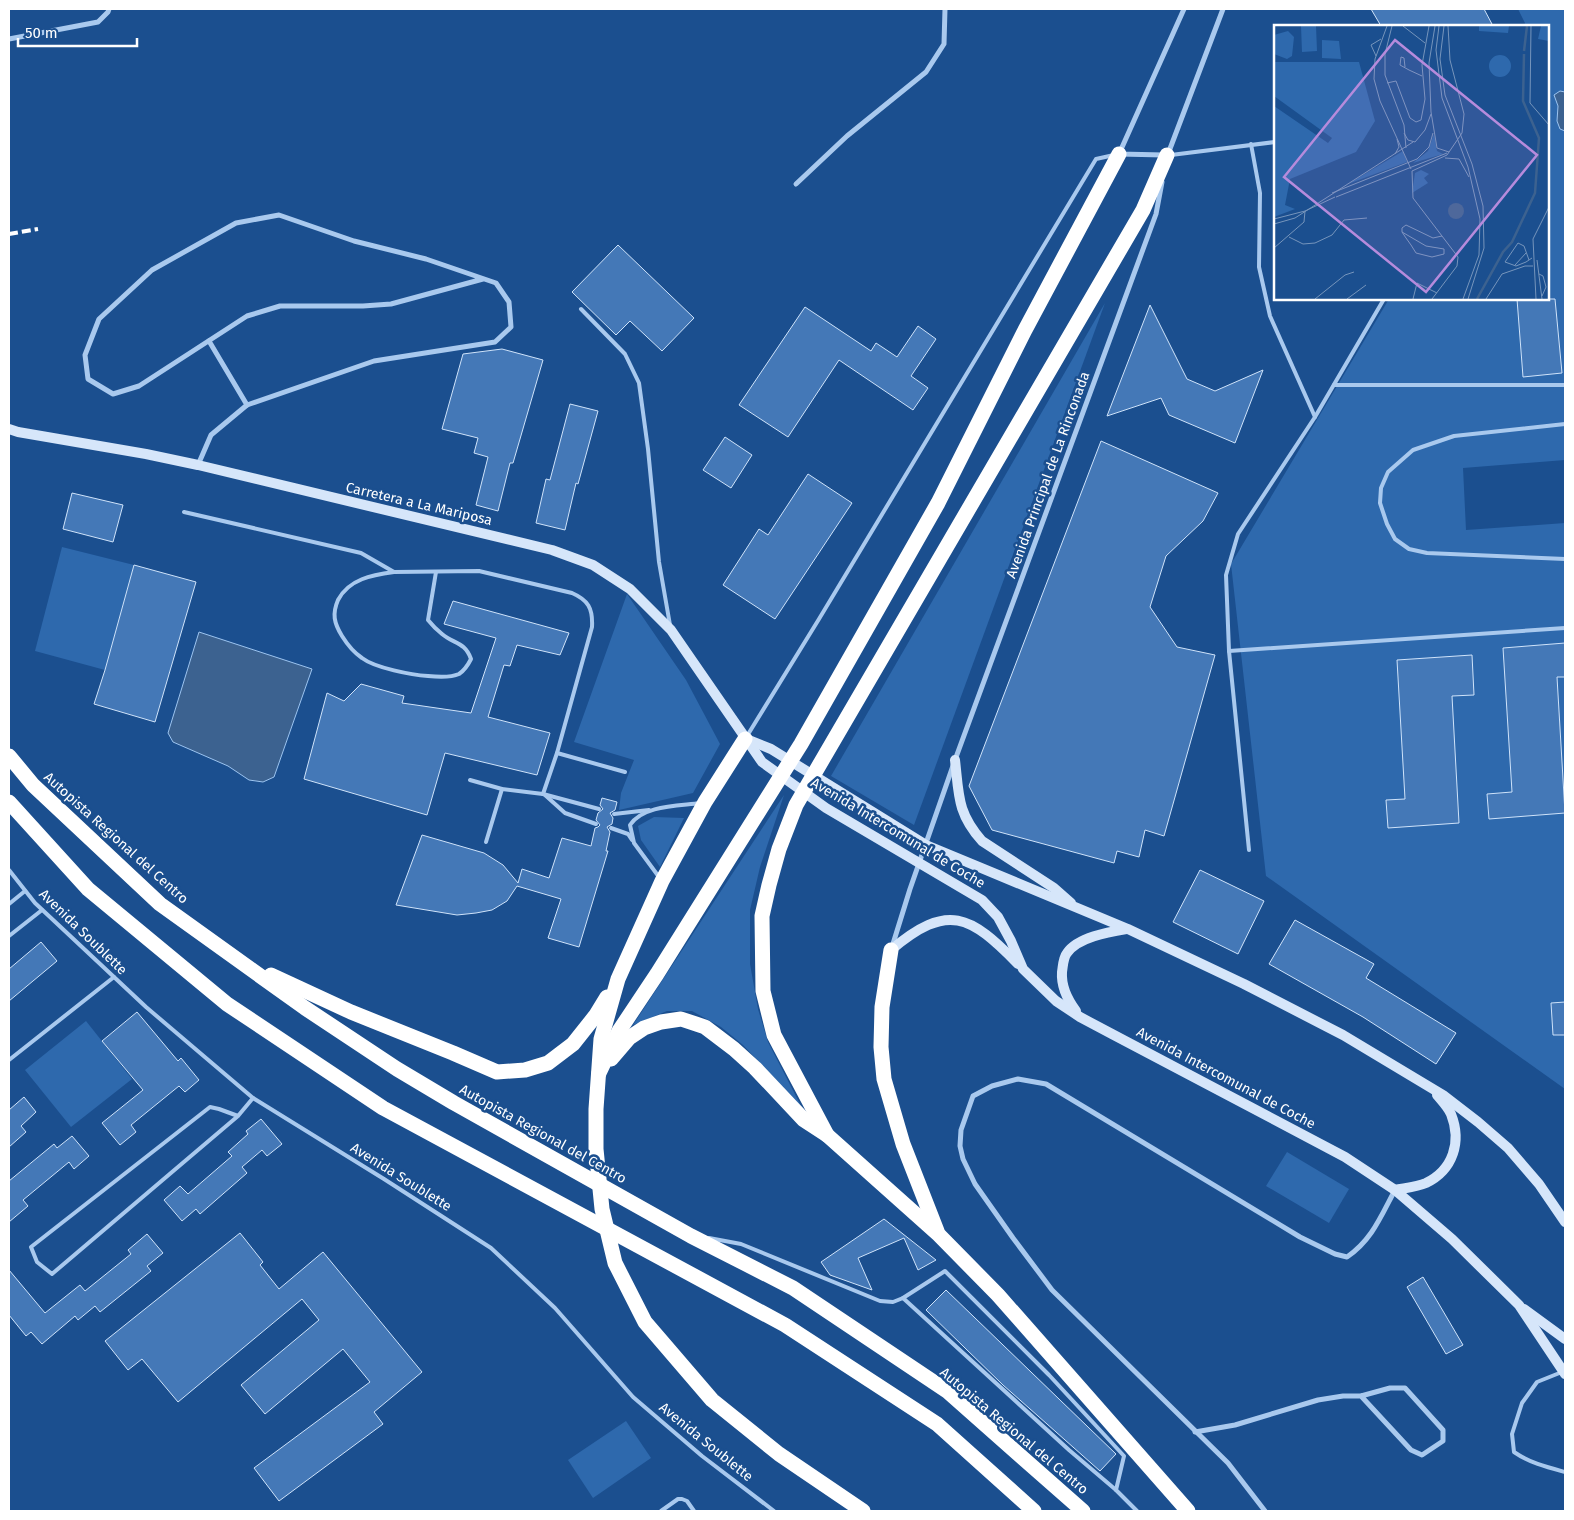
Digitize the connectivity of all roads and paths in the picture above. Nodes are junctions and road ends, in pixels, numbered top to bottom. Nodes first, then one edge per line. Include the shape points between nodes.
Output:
1 (109, 9) edge
2 (945, 9) edge
3 (1184, 9) edge
4 (1224, 9) edge
5 (9, 39) edge
6 (1274, 142) edge
7 (1251, 144) junction
8 (1118, 154) junction
9 (1167, 155) junction
10 (796, 184) dead end
11 (483, 279) junction
12 (1383, 300) edge
13 (581, 309) dead end
14 (210, 341) junction
15 (1334, 385) junction
16 (1565, 385) edge
17 (247, 404) junction
18 (1315, 417) junction
19 (1565, 424) edge
20 (9, 429) edge
21 (198, 465) junction
22 (184, 512) dead end
23 (1565, 559) edge
24 (394, 572) junction
25 (436, 572) junction
26 (1565, 628) edge
27 (671, 630) junction
28 (1229, 651) junction
29 (745, 738) junction
30 (556, 753) junction
31 (9, 757) edge
32 (955, 760) junction
33 (625, 772) dead end
34 (470, 780) dead end
35 (502, 789) junction
36 (543, 794) junction
37 (9, 802) edge
38 (704, 802) junction
39 (599, 809) dead end
40 (652, 810) junction
41 (614, 814) dead end
42 (596, 824) dead end
43 (611, 828) dead end
44 (486, 842) dead end
45 (634, 843) junction
46 (926, 845) junction
47 (1249, 850) dead end
48 (920, 862) junction
49 (9, 870) edge
50 (662, 881) junction
51 (25, 891) junction
52 (9, 904) edge
53 (1078, 908) junction
54 (42, 910) junction
55 (1128, 929) junction
56 (9, 936) edge
57 (891, 950) junction
58 (243, 962) junction
59 (1023, 969) junction
60 (114, 977) junction
61 (618, 979) junction
62 (1080, 1017) junction
63 (9, 1060) edge
64 (599, 1073) junction
65 (1432, 1088) junction
66 (254, 1098) junction
67 (238, 1116) junction
68 (826, 1135) junction
69 (1395, 1190) junction
70 (1565, 1222) edge
71 (939, 1235) junction
72 (691, 1236) junction
73 (903, 1298) junction
74 (1520, 1305) junction
75 (1565, 1339) edge
76 (1564, 1372) edge
77 (1361, 1396) junction
78 (1195, 1432) junction
79 (1565, 1472) edge
80 (1116, 1490) junction
81 (662, 1511) edge
82 (694, 1511) edge
83 (774, 1511) edge
84 (863, 1511) edge
85 (1034, 1511) edge
86 (1083, 1511) edge
87 (1136, 1511) edge
88 (1188, 1511) edge
89 (1265, 1511) edge

1 - 5 street via 98,22
2 - 10 street via 944,44 926,72 847,136
3 - 8 street
4 - 9 street, Avenida Principal de La Rinconada
6 - 7 lane
7 - 9 lane
7 - 18 lane via 1260,193 1259,268 1270,316
8 - 9 street
8 - 29 lane via 1096,159
8 - 64 highway via 919,537 801,744 619,1031
9 - 32 street, Avenida Principal de La Rinconada via 1156,214
9 - 68 highway via 1143,210 796,805 779,849 762,916 763,991 774,1035
11 - 14 street via 391,304 280,306 247,316
11 - 14 street via 279,215 236,223 152,270 99,319 85,355 88,379 113,394 139,386
11 - 17 street via 496,283 509,302 511,326 495,342 374,361
12 - 15 lane
13 - 27 lane via 625,354 639,383 659,562
14 - 17 street
15 - 16 lane
15 - 18 lane
17 - 21 street via 211,435
18 - 28 lane via 1238,534 1226,576
19 - 23 lane via 1454,436 1413,450 1388,472 1381,488 1380,503 1395,539 1409,549 1427,553
20 - 21 main road, Carretera a La Mariposa
21 - 27 main road, Carretera a La Mariposa via 552,550 593,565 630,589
22 - 24 lane via 361,553
24 - 25 lane
24 - 25 lane via 372,574 343,591 334,608 334,624 363,660 411,675 443,677 458,674 471,659 468,651 442,635 428,620
25 - 30 lane via 489,573 572,593 583,598 590,608 592,627
26 - 28 lane
27 - 29 main road, Carretera a La Mariposa
28 - 47 lane
29 - 38 highway
29 - 46 main road, Avenida Intercomunal de Coche via 771,749
29 - 48 main road, Avenida Intercomunal de Coche via 762,762 826,808
30 - 33 lane
30 - 36 lane
31 - 58 highway, Autopista Regional del Centro via 33,785 160,904
32 - 46 street, Avenida Principal de La Rinconada
32 - 53 main road via 959,801 974,832 982,841 1054,888
34 - 35 lane
35 - 36 lane
35 - 44 lane
36 - 39 lane
36 - 42 lane via 565,813
37 - 85 highway via 88,889 227,1004 383,1108 785,1325 937,1424
38 - 40 lane
38 - 50 highway
40 - 41 lane
40 - 45 lane via 630,825
43 - 45 lane via 628,834
45 - 50 lane
46 - 48 street, Avenida Principal de La Rinconada
46 - 53 main road, Avenida Intercomunal de Coche
48 - 57 street, Avenida Principal de La Rinconada
48 - 59 main road, Avenida Intercomunal de Coche via 982,900 998,917
49 - 51 lane, Avenida Soublette
50 - 61 highway
51 - 52 lane
51 - 54 lane, Avenida Soublette
53 - 55 main road, Avenida Intercomunal de Coche
54 - 56 lane
54 - 60 lane, Avenida Soublette
55 - 62 main road via 1090,938 1067,953 1063,964 1063,988
55 - 65 main road, Avenida Intercomunal de Coche via 1343,1035
57 - 59 main road via 934,922 945,919 960,921 976,927 995,941
57 - 71 highway via 882,1007 884,1079 903,1144
58 - 61 highway via 351,1012 497,1072 525,1070 548,1063 573,1044
58 - 72 highway, Autopista Regional del Centro via 396,1069
59 - 62 main road, Avenida Intercomunal de Coche via 1056,1001
60 - 63 lane
60 - 66 lane, Avenida Soublette
61 - 64 highway via 601,1039
62 - 69 main road, Avenida Intercomunal de Coche via 1345,1157
64 - 68 highway via 629,1038 644,1028 681,1019 705,1028 734,1049 804,1120
64 - 84 highway via 596,1149 602,1209 615,1263 644,1322 712,1400 779,1454
65 - 69 main road via 1454,1123 1452,1159 1445,1170 1424,1184
65 - 70 main road, Avenida Intercomunal de Coche via 1508,1148 1539,1184
66 - 67 lane
66 - 83 lane, Avenida Soublette via 491,1248 555,1308 633,1398
67 - 67 lane via 52,1274 37,1262 31,1247 210,1107
68 - 71 highway
69 - 74 main road, Avenida Intercomunal de Coche via 1452,1239
69 - 78 street via 1369,1238 1347,1257 1300,1237 1046,1084 1018,1079 992,1086 973,1096 960,1146 975,1184 1052,1290
71 - 88 highway via 998,1295
72 - 73 lane via 741,1244 880,1301 893,1302
72 - 86 highway, Autopista Regional del Centro via 792,1288 947,1391
73 - 80 lane
73 - 80 lane via 945,1271 1124,1456
74 - 75 main road
74 - 76 main road, Avenida Intercomunal de Coche
76 - 79 lane via 1537,1382 1522,1403 1512,1434 1514,1452 1519,1456
77 - 77 street via 1412,1450 1422,1454 1443,1441 1444,1430 1404,1388 1390,1388
77 - 78 street via 1318,1400 1234,1425
78 - 89 street via 1228,1463
80 - 87 lane
81 - 82 lane via 682,1498

